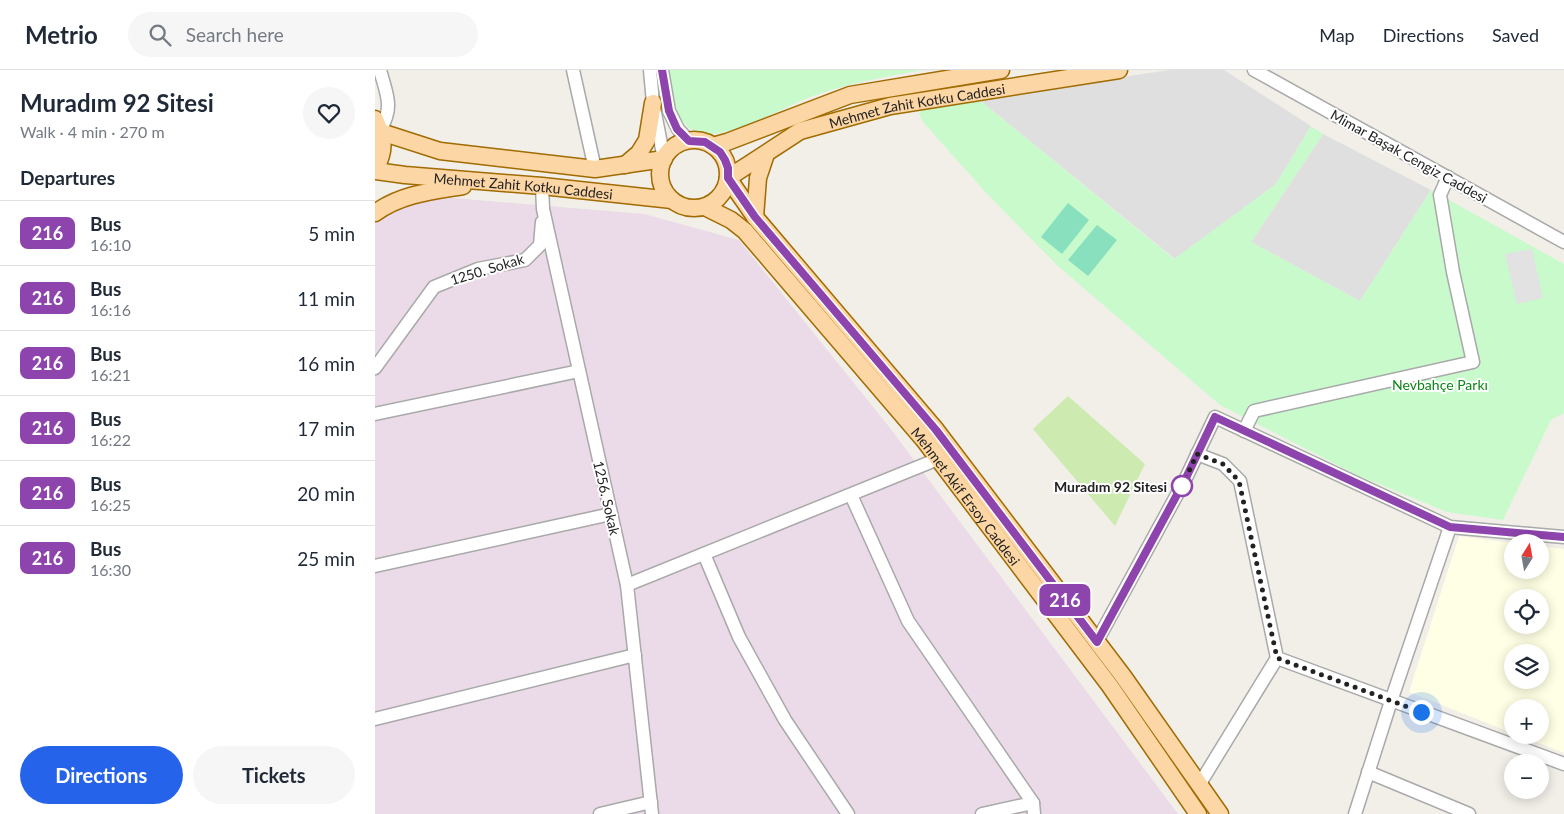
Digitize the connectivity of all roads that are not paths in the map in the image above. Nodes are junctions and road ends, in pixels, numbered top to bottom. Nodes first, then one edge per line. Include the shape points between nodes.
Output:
1 (380, 70) edge
2 (573, 70) edge
3 (649, 70) edge
4 (662, 70) edge
5 (1001, 70) edge
6 (1119, 70) edge
7 (1261, 72) edge
8 (653, 103) junction
9 (377, 127) edge
10 (689, 141) junction
11 (713, 146) junction
12 (766, 154) junction
13 (664, 159) junction
14 (625, 165) junction
15 (595, 168) junction
16 (375, 171) edge
17 (1447, 177) junction
18 (728, 178) junction
19 (490, 181) junction
20 (542, 186) junction
21 (672, 200) junction
22 (705, 207) junction
23 (543, 209) junction
24 (375, 213) edge
25 (755, 217) junction
26 (1564, 242) edge
27 (375, 368) edge
28 (579, 371) junction
29 (375, 414) edge
30 (1244, 431) junction
31 (1197, 454) junction
32 (938, 459) junction
33 (851, 494) junction
34 (611, 514) junction
35 (1450, 527) junction
36 (1564, 537) edge
37 (704, 554) junction
38 (375, 566) edge
39 (627, 585) junction
40 (1097, 642) junction
41 (1085, 653) junction
42 (635, 655) junction
43 (1277, 658) junction
44 (1391, 701) junction
45 (375, 719) edge
46 (1564, 764) edge
47 (1368, 772) junction
48 (1199, 785) junction
49 (1186, 796) junction
50 (652, 808) edge
51 (1033, 809) edge
52 (600, 814) edge
53 (848, 814) edge
54 (982, 814) edge
55 (1198, 814) edge
56 (1220, 814) edge
57 (1355, 814) edge
58 (1469, 814) edge

1 - 9 street via 389,108 387,120
2 - 15 street
3 - 8 street
4 - 10 street via 669,111 677,129
5 - 11 main road, Mehmet Zahit Kotku Caddesi via 850,95
6 - 12 main road, Mehmet Zahit Kotku Caddesi via 889,106 800,131
7 - 17 street, Mimar Başak Cengiz Caddesi
8 - 13 street
8 - 14 main road via 647,140 639,153
9 - 15 main road, Mehmet Zahit Kotku Caddesi via 440,151
9 - 16 main road via 383,154
10 - 11 main road via 698,140
10 - 13 main road via 674,147
11 - 18 main road via 725,160
12 - 18 main road, Mehmet Zahit Kotku Caddesi
12 - 25 main road via 758,178
13 - 14 main road, Mehmet Zahit Kotku Caddesi
13 - 21 main road via 661,181
14 - 15 main road, Mehmet Zahit Kotku Caddesi
16 - 19 main road, Mehmet Zahit Kotku Caddesi
17 - 26 street, Mimar Başak Cengiz Caddesi
17 - 30 street via 1440,195 1473,362 1254,411
18 - 22 main road via 721,196
18 - 25 main road, Mehmet Akif Ersoy Caddesi
19 - 20 main road, Mehmet Zahit Kotku Caddesi
19 - 24 main road via 424,192
20 - 21 main road, Mehmet Zahit Kotku Caddesi
20 - 23 street, 1256. Sokak
21 - 22 main road via 687,208
22 - 32 main road, Mehmet Akif Ersoy Caddesi via 745,231
23 - 27 street, 1250. Sokak via 540,245 525,260 478,270 434,287
23 - 28 street, 1256. Sokak
25 - 40 main road, Mehmet Akif Ersoy Caddesi via 936,430
28 - 29 street
28 - 34 street, 1256. Sokak
30 - 31 street via 1215,417
30 - 35 street
31 - 40 street
31 - 43 street via 1223,464 1239,481
32 - 33 street
32 - 41 main road, Mehmet Akif Ersoy Caddesi
33 - 37 street
33 - 51 street via 908,621
34 - 38 street
34 - 39 street, 1256. Sokak
35 - 36 street
35 - 44 street
37 - 39 street
37 - 53 street via 739,637 785,720
39 - 42 street, 1256. Sokak
40 - 41 main road
40 - 48 main road, Mehmet Akif Ersoy Caddesi
41 - 49 main road, Mehmet Akif Ersoy Caddesi
42 - 45 street
42 - 50 street, 1256. Sokak
43 - 44 street
43 - 48 street
44 - 46 street
44 - 47 street
47 - 57 street
47 - 58 street
48 - 49 main road
48 - 56 main road, Mehmet Akif Ersoy Caddesi
49 - 55 main road, Mehmet Akif Ersoy Caddesi
50 - 52 street
51 - 54 street

